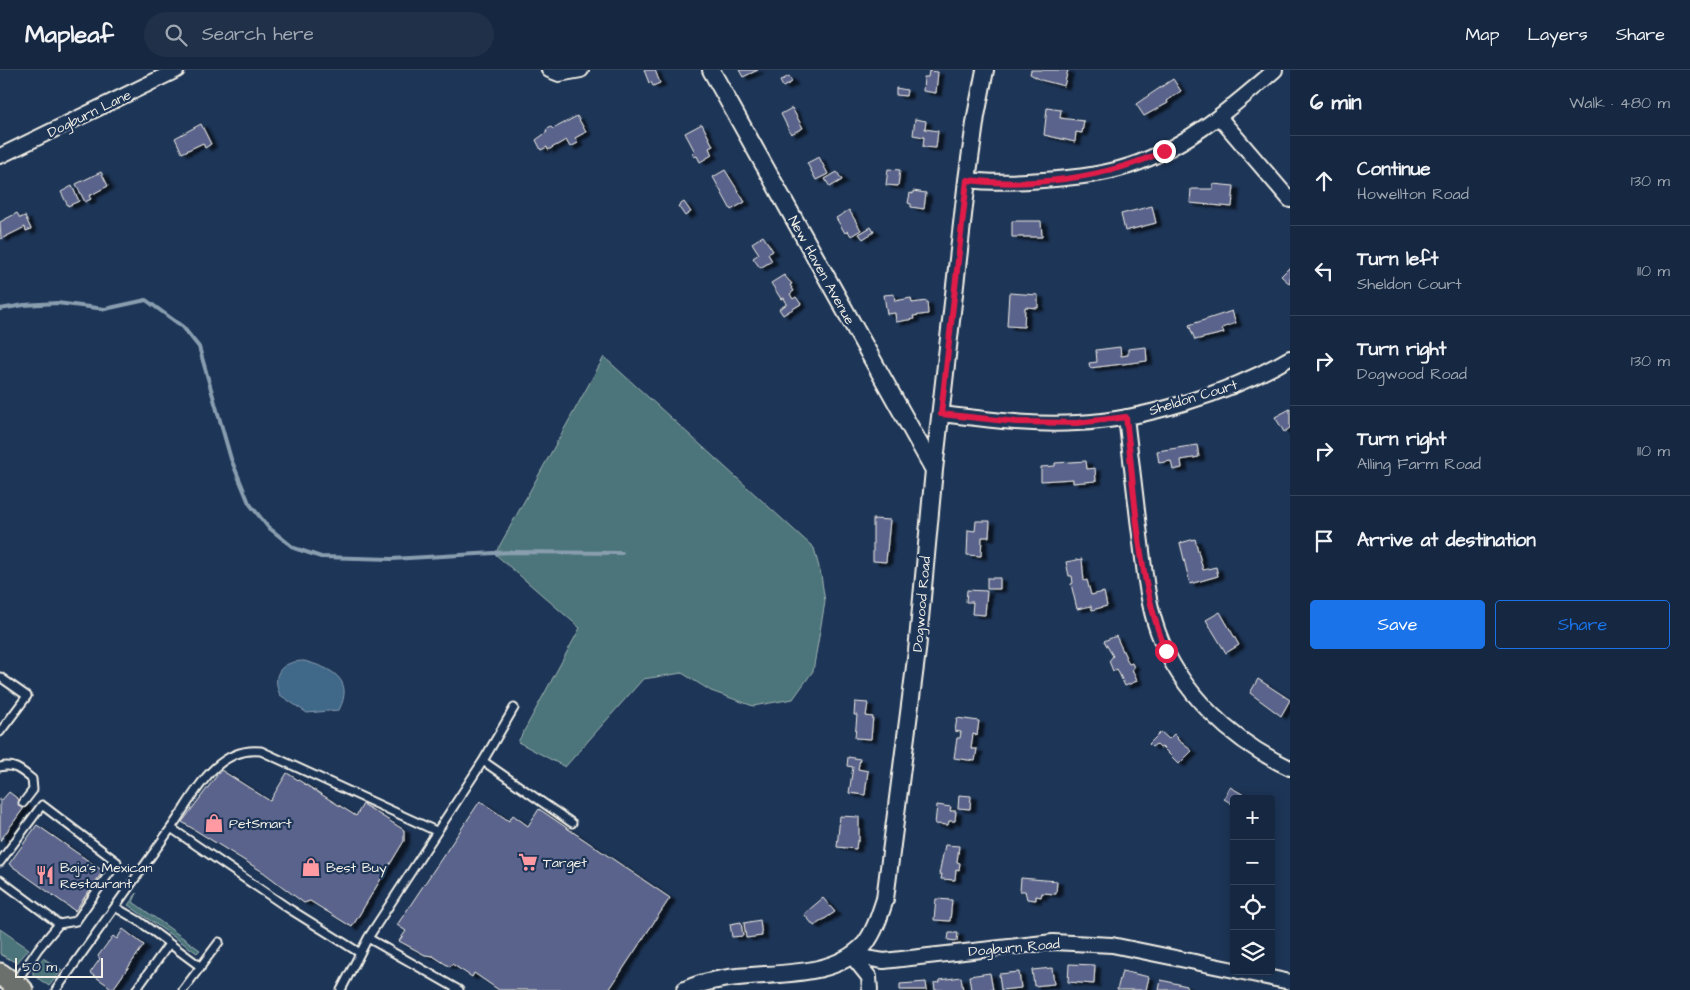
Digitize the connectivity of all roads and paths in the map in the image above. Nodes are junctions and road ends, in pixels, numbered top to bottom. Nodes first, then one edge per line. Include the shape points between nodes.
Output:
1 (177, 70) edge
2 (549, 70) edge
3 (580, 70) edge
4 (711, 70) edge
5 (985, 70) edge
6 (1276, 70) edge
7 (1219, 116) junction
8 (0, 156) edge
9 (967, 180) junction
10 (1290, 200) edge
11 (1290, 358) edge
12 (941, 414) junction
13 (1126, 417) junction
14 (934, 470) junction
15 (0, 678) edge
16 (514, 708) dead end
17 (0, 732) edge
18 (483, 761) junction
19 (0, 767) edge
20 (1290, 768) edge
21 (24, 803) dead end
22 (572, 823) dead end
23 (171, 828) junction
24 (436, 831) junction
25 (0, 862) edge
26 (0, 880) edge
27 (115, 907) junction
28 (59, 924) junction
29 (368, 938) junction
30 (219, 942) dead end
31 (169, 944) junction
32 (360, 953) junction
33 (852, 956) junction
34 (201, 967) junction
35 (1230, 969) edge
36 (1257, 975) edge
37 (1290, 982) edge
38 (12, 983) edge
39 (56, 990) edge
40 (136, 990) edge
41 (183, 990) edge
42 (341, 990) edge
43 (459, 990) edge
44 (685, 990) edge
45 (870, 990) edge

1 - 8 street, Dogburn Lane
2 - 3 street via 559,74
4 - 14 street, New Haven Avenue
5 - 9 street, Dogwood Road
6 - 7 street
7 - 9 street via 1164,151 1119,169 1042,180
7 - 10 street
9 - 12 street, Dogwood Road
11 - 13 street, Sheldon Court via 1264,373 1201,396
12 - 13 street, Sheldon Court via 1016,422 1077,423
12 - 14 street, Dogwood Road
13 - 20 street via 1144,564 1157,630 1166,651 1192,690 1238,739
14 - 33 street, Dogwood Road via 917,651 887,890 871,935
15 - 17 lane via 27,696
16 - 18 lane
18 - 22 lane
18 - 24 lane
19 - 21 lane via 8,764 32,779 33,790
23 - 24 lane via 216,765 236,752 252,750 261,751
23 - 27 lane
23 - 32 lane via 281,904
24 - 29 lane
25 - 28 lane via 42,805 117,862 76,921
26 - 28 lane
27 - 31 lane
27 - 39 lane
28 - 38 lane
29 - 32 lane
29 - 43 lane
30 - 34 lane
31 - 34 lane
31 - 40 lane
32 - 42 lane
33 - 35 street, Dogburn Road via 884,961 1053,942 1112,945
33 - 44 street, Dogwood Road via 816,972 785,977 728,979
33 - 45 street via 869,977
34 - 41 lane
36 - 37 street

